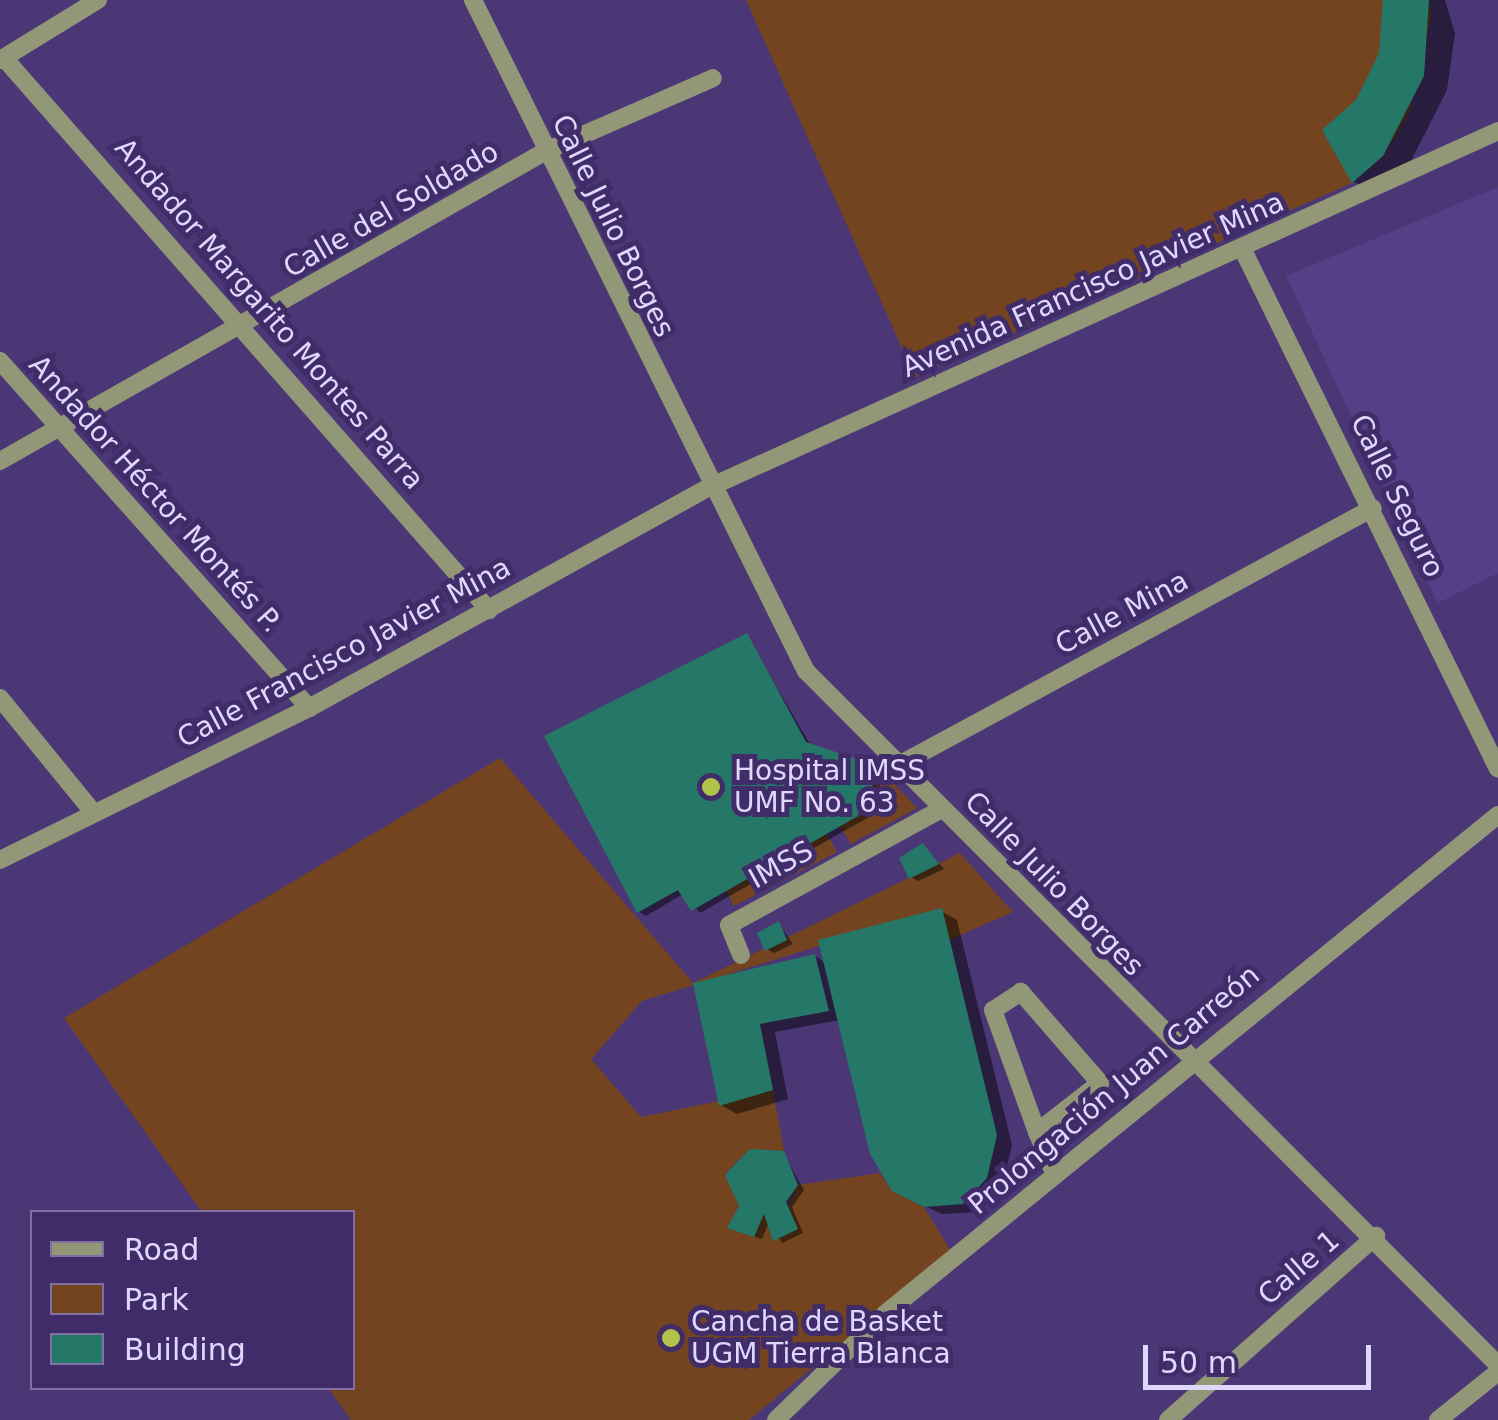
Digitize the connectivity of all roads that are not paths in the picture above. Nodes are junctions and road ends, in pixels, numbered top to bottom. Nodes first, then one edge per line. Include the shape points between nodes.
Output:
1 (98, 0) edge
2 (473, 0) edge
3 (2, 59) edge
4 (713, 78) dead end
5 (1498, 131) edge
6 (546, 151) junction
7 (1242, 248) junction
8 (246, 326) junction
9 (0, 360) edge
10 (62, 427) junction
11 (0, 461) edge
12 (710, 487) junction
13 (1373, 508) junction
14 (489, 610) junction
15 (0, 698) edge
16 (310, 708) junction
17 (897, 766) junction
18 (1498, 769) edge
19 (942, 808) junction
20 (92, 811) junction
21 (1498, 815) edge
22 (0, 860) edge
23 (741, 955) dead end
24 (1189, 1060) junction
25 (1038, 1132) junction
26 (1054, 1175) junction
27 (1376, 1236) junction
28 (1498, 1369) edge
29 (776, 1420) edge
30 (1168, 1420) edge
31 (1438, 1420) edge

1 - 3 street
2 - 6 street, Calle Julio Borges
3 - 8 street, Andador Margarito Montes Parra
4 - 6 street, Calle del Soldado
5 - 7 street, Avenida Francisco Javier Mina
6 - 8 street, Calle del Soldado
6 - 12 street, Calle Julio Borges
7 - 12 street, Avenida Francisco Javier Mina
7 - 13 street, Calle Seguro
8 - 10 street, Calle del Soldado
8 - 14 street, Andador Margarito Montes Parra
9 - 10 street, Andador Héctor Montés P.
10 - 11 street, Calle del Soldado
10 - 16 street, Andador Héctor Montés P.
12 - 14 street, Calle Francisco Javier Mina
12 - 17 street, Calle Julio Borges via 806,670
13 - 17 street, Calle Mina
13 - 18 street, Calle Seguro
14 - 16 street, Calle Francisco Javier Mina
15 - 20 street
16 - 20 street, Calle Francisco Javier Mina
17 - 19 street, Calle Julio Borges
19 - 23 street, IMSS via 729,924
19 - 24 street, Calle Julio Borges
20 - 22 street, Calle Francisco Javier Mina
21 - 24 street, Prolongación Juan Carreón
24 - 26 street, Prolongación Juan Carreón
24 - 27 street, Calle Julio Borges
25 - 25 street via 993,1010 1021,992 1100,1084
25 - 26 street
26 - 29 street, Prolongación Juan Carreón via 886,1314
27 - 28 street, Calle Julio Borges
27 - 30 street, Calle 1
28 - 31 street

